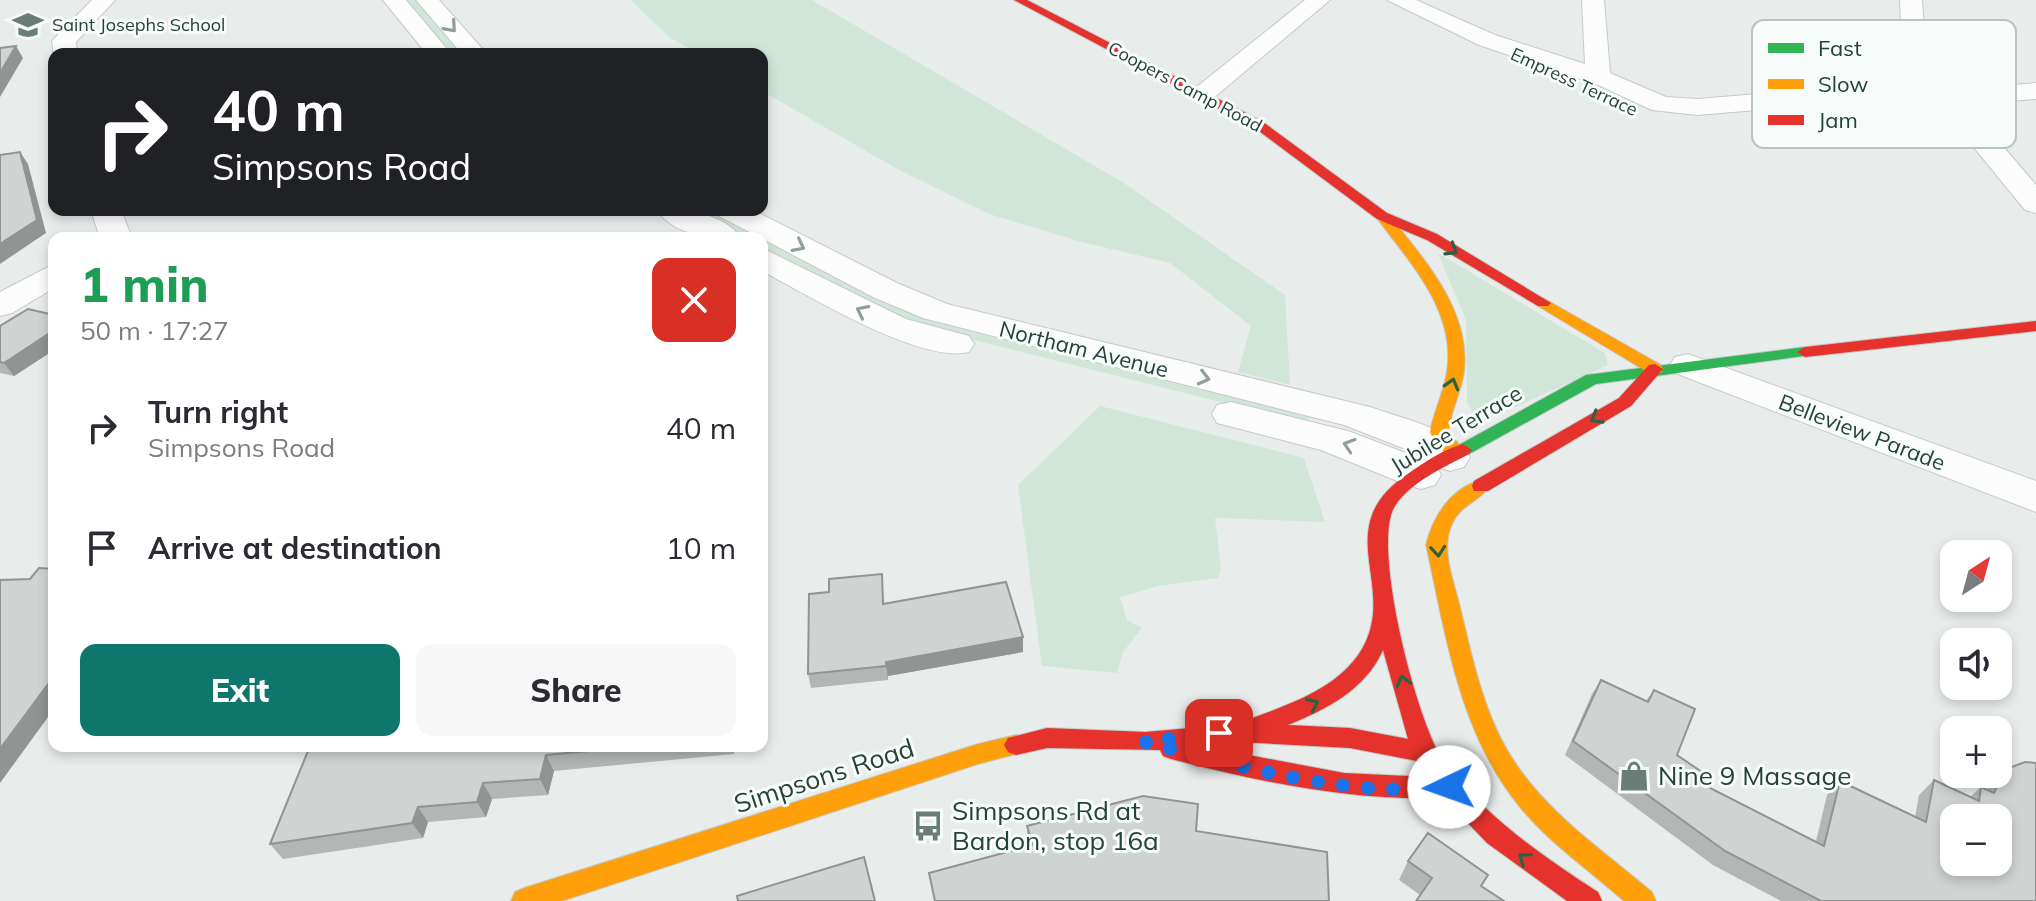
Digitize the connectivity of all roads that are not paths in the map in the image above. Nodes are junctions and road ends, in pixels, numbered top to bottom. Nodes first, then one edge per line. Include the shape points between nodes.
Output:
1 (104, 0) edge
2 (394, 0) edge
3 (427, 0) edge
4 (1019, 0) edge
5 (1319, 0) edge
6 (1398, 0) edge
7 (1593, 0) edge
8 (1911, 0) edge
9 (1911, 20) edge
10 (1487, 40) junction
11 (65, 48) edge
12 (434, 48) edge
13 (470, 48) edge
14 (1598, 77) junction
15 (2036, 91) edge
16 (2016, 92) edge
17 (1202, 95) junction
18 (1752, 104) edge
19 (1752, 117) edge
20 (1988, 148) edge
21 (2036, 204) edge
22 (683, 216) edge
23 (742, 216) edge
24 (1382, 216) junction
25 (714, 232) edge
26 (768, 261) edge
27 (48, 278) edge
28 (0, 306) edge
29 (2036, 326) edge
30 (1671, 367) junction
31 (1443, 461) junction
32 (1473, 488) junction
33 (2036, 497) edge
34 (1385, 609) junction
35 (1240, 732) junction
36 (1145, 742) junction
37 (1425, 752) junction
38 (1453, 759) dead end
39 (1480, 766) dead end
40 (1505, 777) junction
41 (1456, 786) junction
42 (524, 901) edge
43 (1589, 901) edge
44 (1643, 901) edge

1 - 11 street via 64,41
2 - 12 street
3 -> 13 street
4 - 17 main road, Coopers Camp Road
5 - 17 street
6 - 10 street, Empress Terrace
7 - 14 street
8 - 9 street
10 - 14 street, Empress Terrace
10 - 19 street, Empress Terrace via 1637,112 1703,122
14 - 18 street, Empress Terrace via 1661,104
15 - 16 street, Empress Terrace
17 - 24 main road, Coopers Camp Road via 1259,125
20 - 21 street
22 - 25 street
23 -> 31 street, Northam Avenue via 919,306 1339,411 1407,435
24 -> 30 main road, Coopers Camp Road via 1432,237
31 -> 24 main road, Coopers Camp Road via 1439,432 1456,366 1449,317 1417,258
31 -> 26 street, Northam Avenue via 1334,440 913,333
27 - 28 street
29 - 30 main road, Jubilee Terrace
30 - 31 main road, Jubilee Terrace via 1592,379
30 -> 32 main road via 1625,402
30 - 33 street, Belleview Parade
31 - 32 main road
31 - 32 main road
31 - 34 main road, Jubilee Terrace via 1389,500 1378,520 1376,566
32 -> 40 main road via 1444,514 1437,553 1479,714
35 -> 34 main road via 1306,708 1342,688 1374,652
37 -> 34 main road, Jubilee Terrace
35 - 36 main road, Simpsons Road
35 - 37 main road, Simpsons Road via 1350,738
36 - 41 main road, Simpsons Road via 1295,778 1403,789
36 - 42 main road, Simpsons Road via 1047,738 1017,744
37 - 38 main road, Simpsons Road
37 - 41 main road, Jubilee Terrace
39 - 40 main road
40 - 44 main road
43 -> 41 main road, Jubilee Terrace via 1504,844

